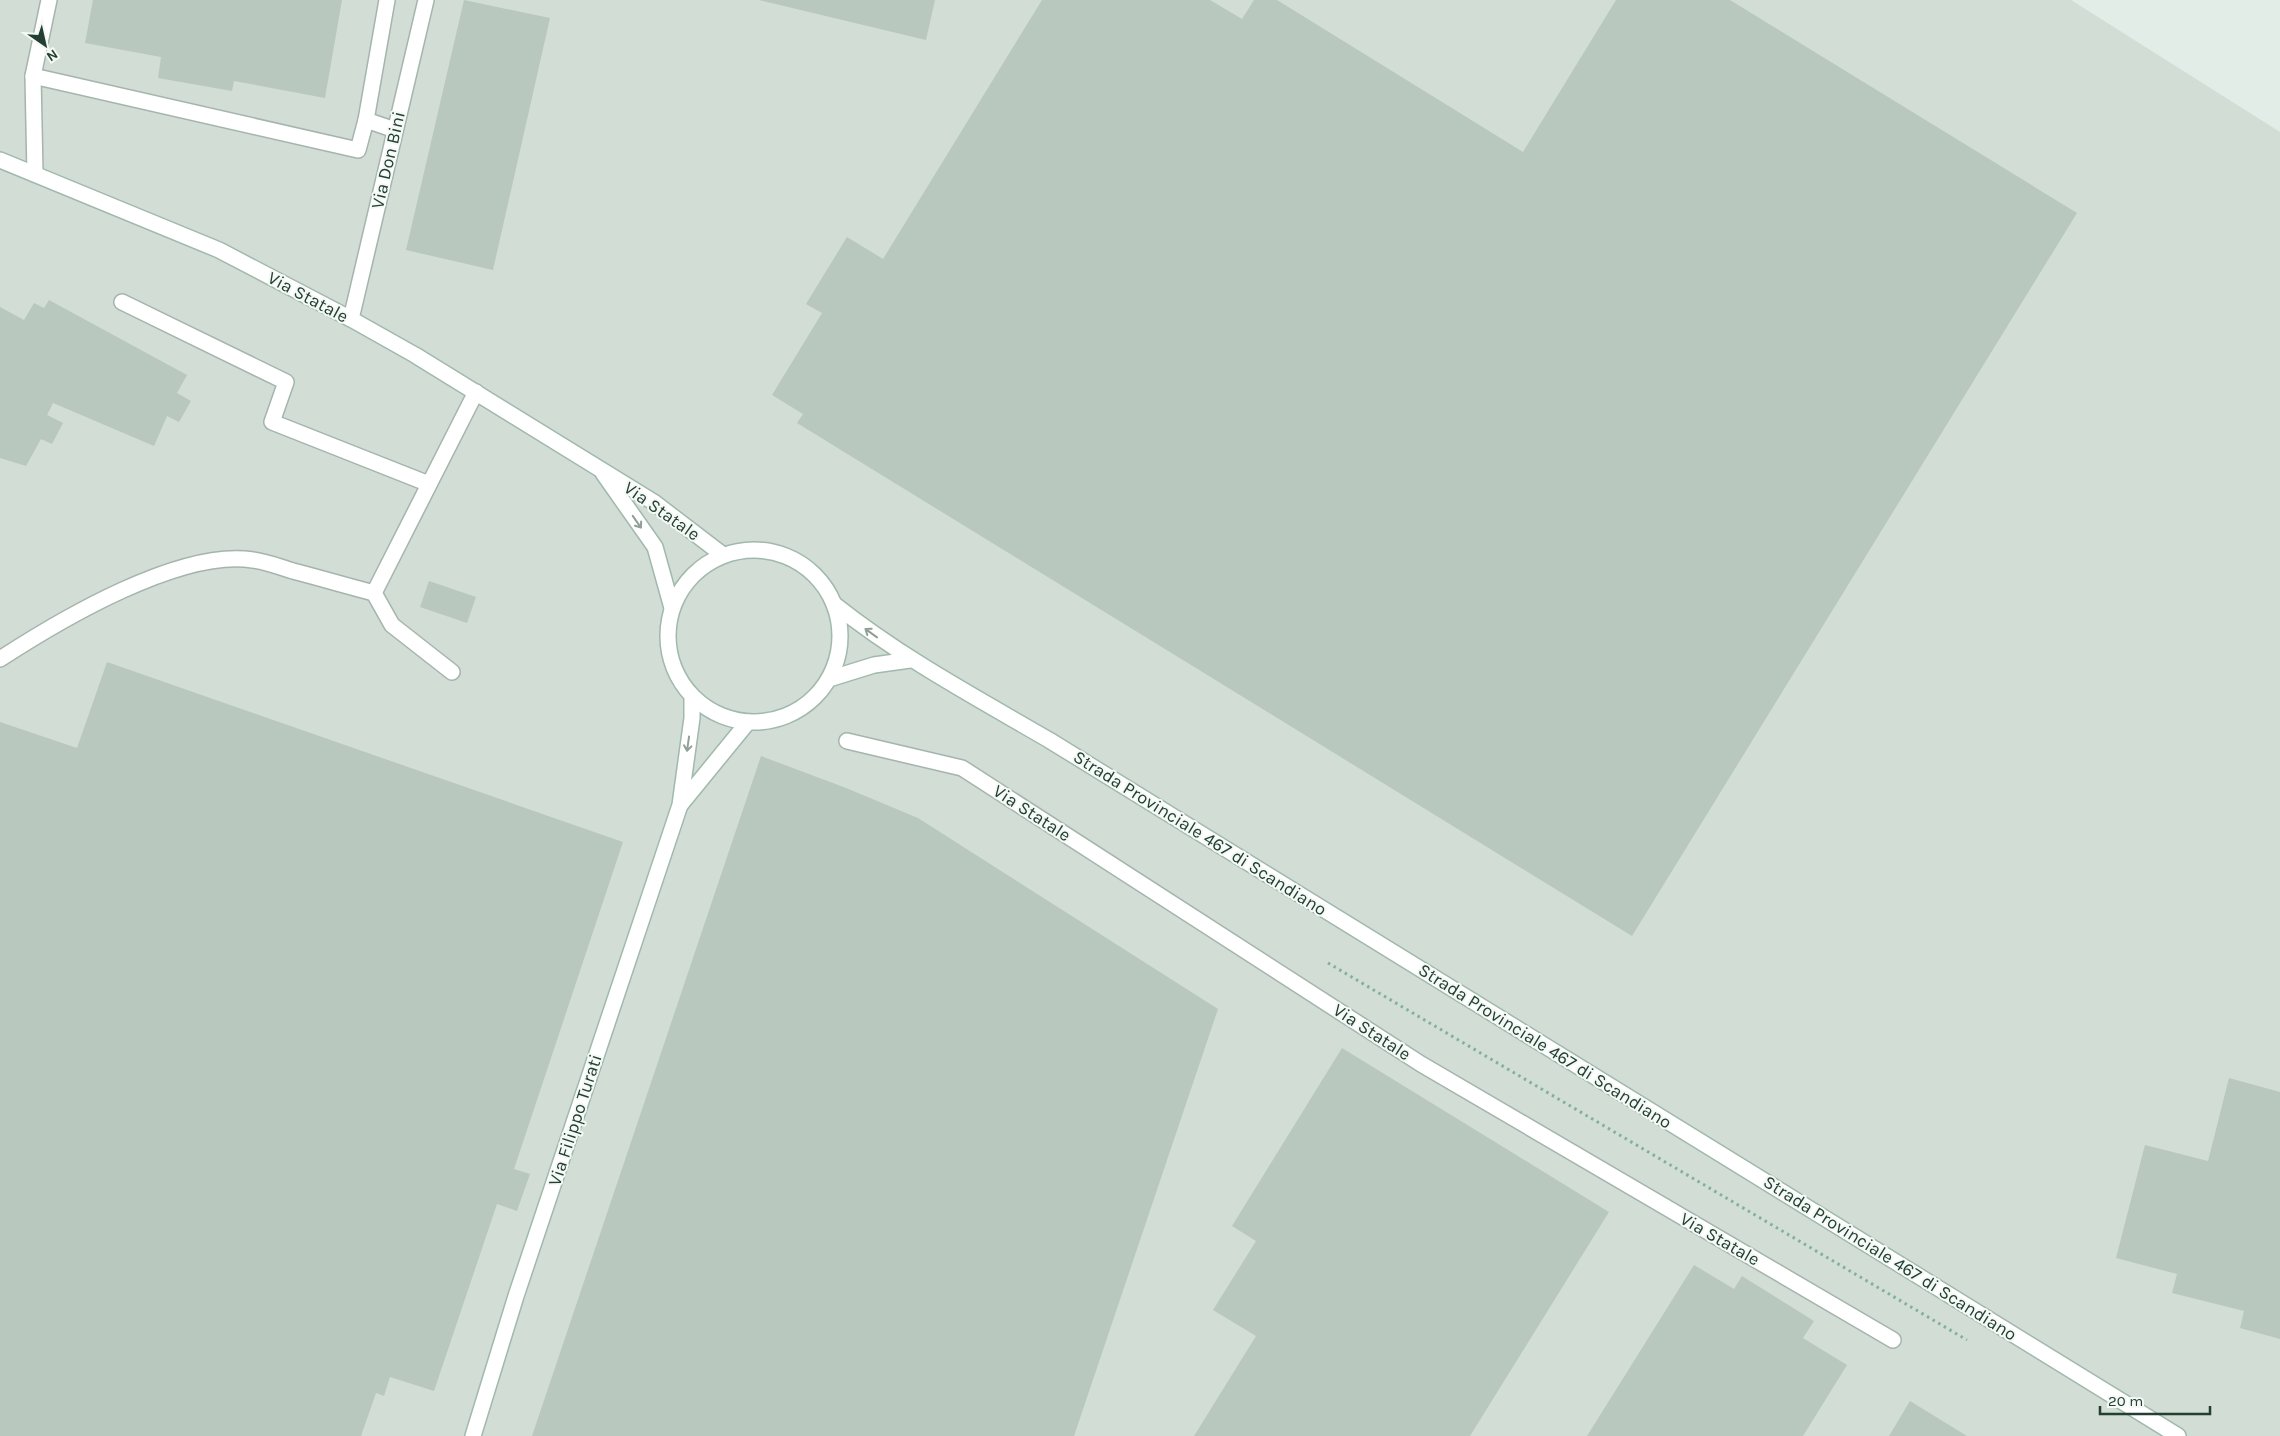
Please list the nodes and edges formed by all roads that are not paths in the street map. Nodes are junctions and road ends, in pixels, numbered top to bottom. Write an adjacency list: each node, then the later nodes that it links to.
1 (49, 0): 4 (main road)
2 (387, 0): 5 (main road)
3 (426, 0): 6 (main road, Via Don Bini)
4 (33, 76): 5 (main road); 8 (main road)
5 (366, 120): 6 (main road)
6 (395, 130): 10 (main road, Via Don Bini)
7 (0, 160): 8 (main road, Via Statale)
8 (35, 174): 10 (main road, Via Statale)
9 (122, 302): 13 (main road)
10 (351, 319): 11 (main road, Via Statale)
11 (476, 392): 12 (main road, Via Statale); 13 (main road)
12 (600, 468): 14 (main road, Via Statale); 17 (main road, Via Statale, one-way to 17)
13 (429, 484): 15 (main road)
14 (723, 555): 16 (main road, Via Statale); 17 (main road, Via Statale)
15 (374, 593): 18 (main road); 20 (main road)
16 (834, 604): 19 (main road, Via Statale, one-way to 16); 21 (main road, Via Statale)
17 (672, 608): 22 (main road, Via Statale)
18 (0, 659)
19 (910, 660): 21 (main road); 28 (main road, Strada Provinciale 467 di Scandiano)
20 (452, 672)
21 (828, 678): 23 (main road, Via Statale)
22 (692, 696): 23 (main road, Via Statale); 25 (main road, Via Filippo Turati, one-way to 25)
23 (748, 722): 25 (main road, Via Filippo Turati)
24 (848, 741): 26 (main road, Via Statale)
25 (680, 805): 27 (main road, Via Filippo Turati)
26 (1893, 1340)
27 (473, 1436)
28 (2178, 1436)

